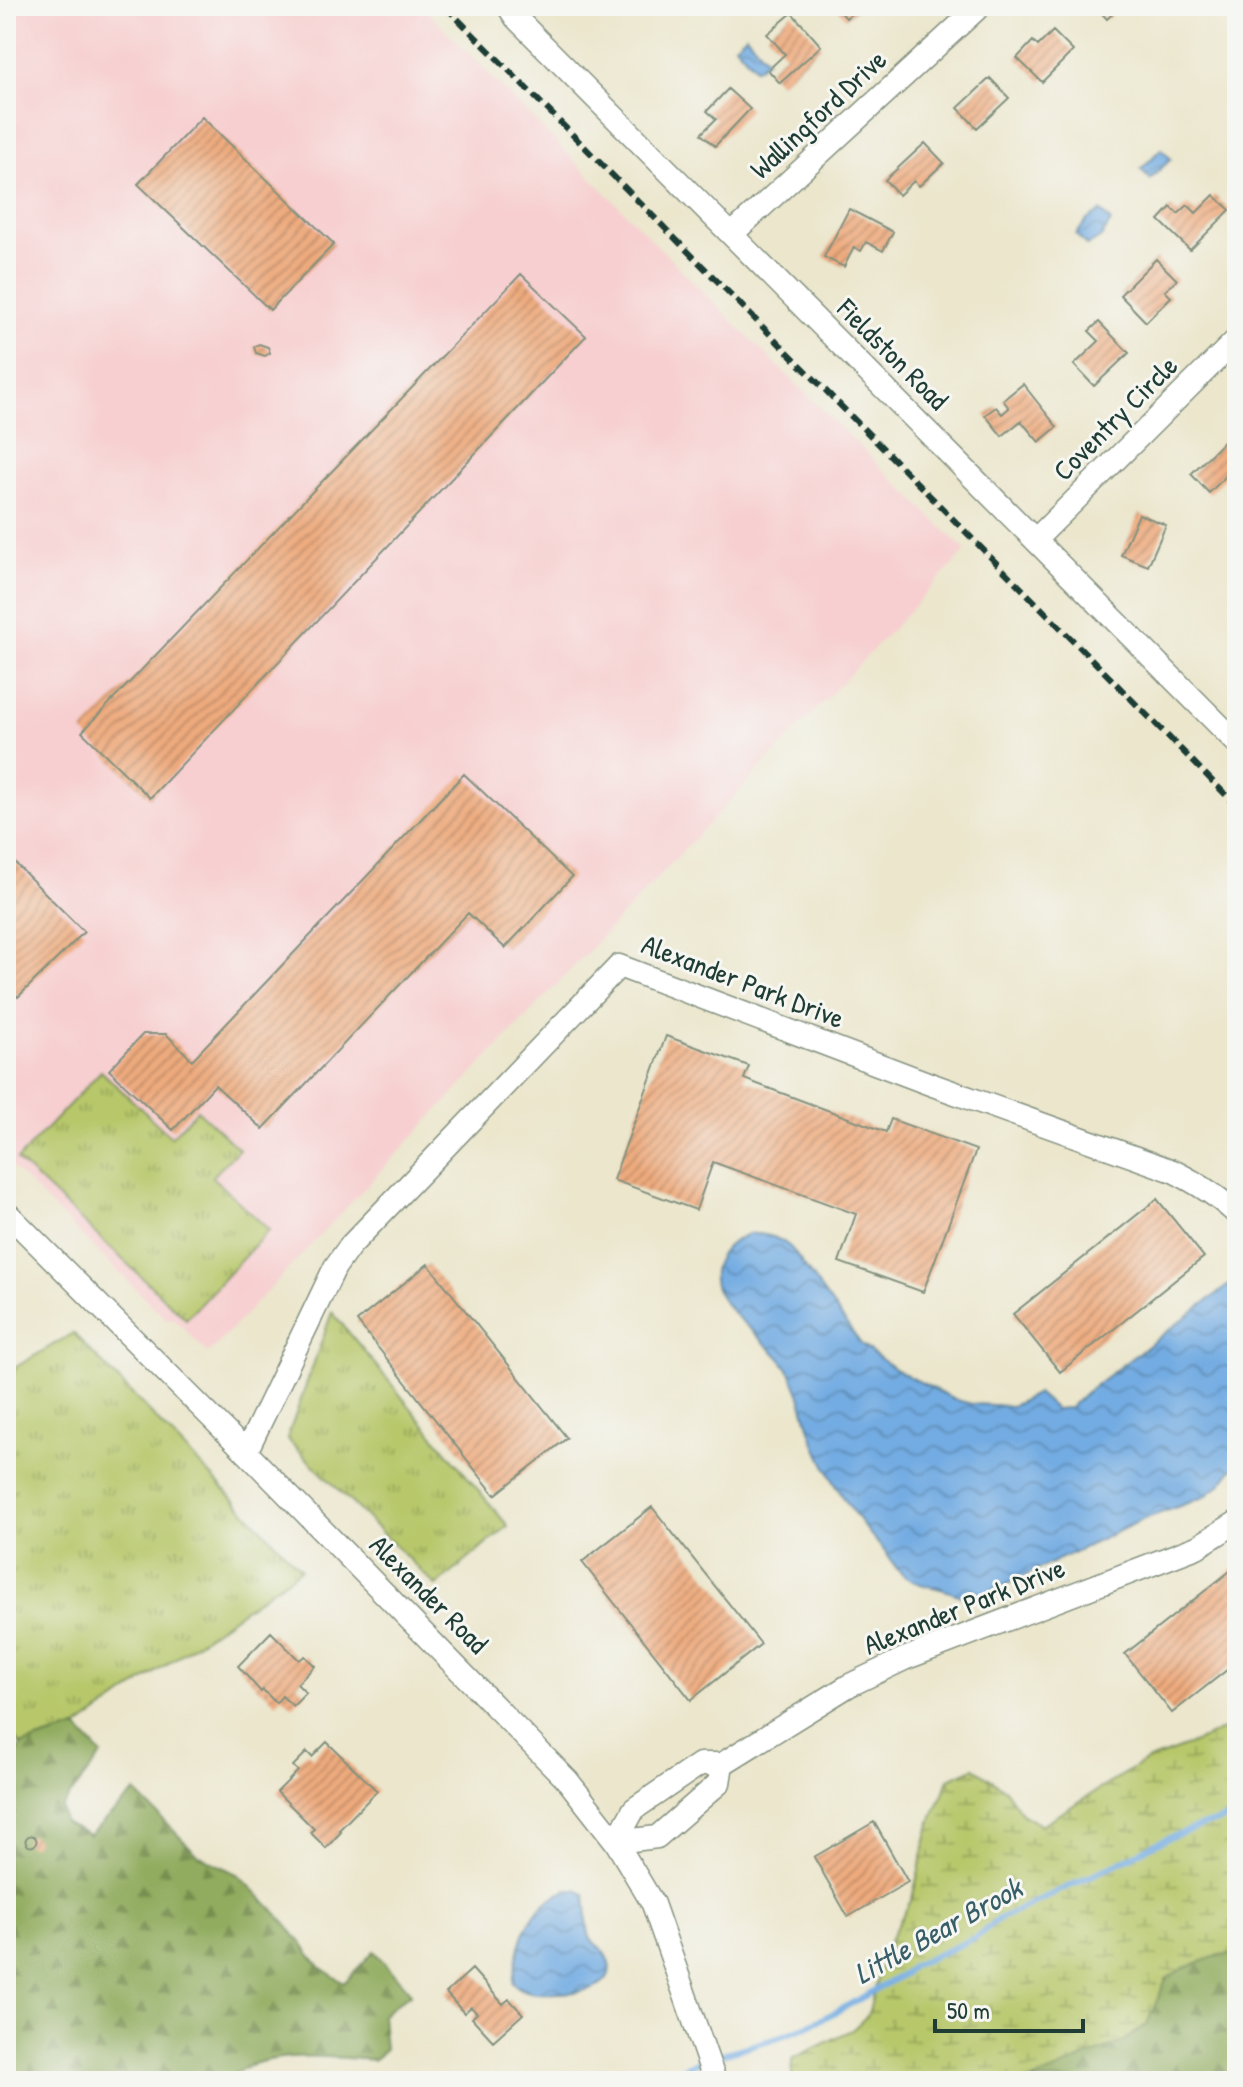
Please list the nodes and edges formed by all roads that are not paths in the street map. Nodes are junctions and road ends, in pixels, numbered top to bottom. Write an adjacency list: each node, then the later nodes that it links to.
1 (508, 6): 3 (street, Fieldston Road)
2 (980, 6): 3 (street, Wallingford Drive)
3 (732, 234): 5 (street, Fieldston Road)
4 (1237, 339): 5 (street, Coventry Circle)
5 (1035, 540): 6 (street, Fieldston Road)
6 (1237, 743)
7 (6, 1212): 9 (street, Alexander Road)
8 (1237, 1214): 9 (street, Alexander Park Drive)
9 (246, 1452): 12 (street, Alexander Road)
10 (1237, 1522): 11 (street, Alexander Park Drive)
11 (722, 1764): 12 (street, Alexander Park Drive); 12 (street, Alexander Park Drive)
12 (616, 1842): 13 (street, Alexander Road)
13 (715, 2081)

